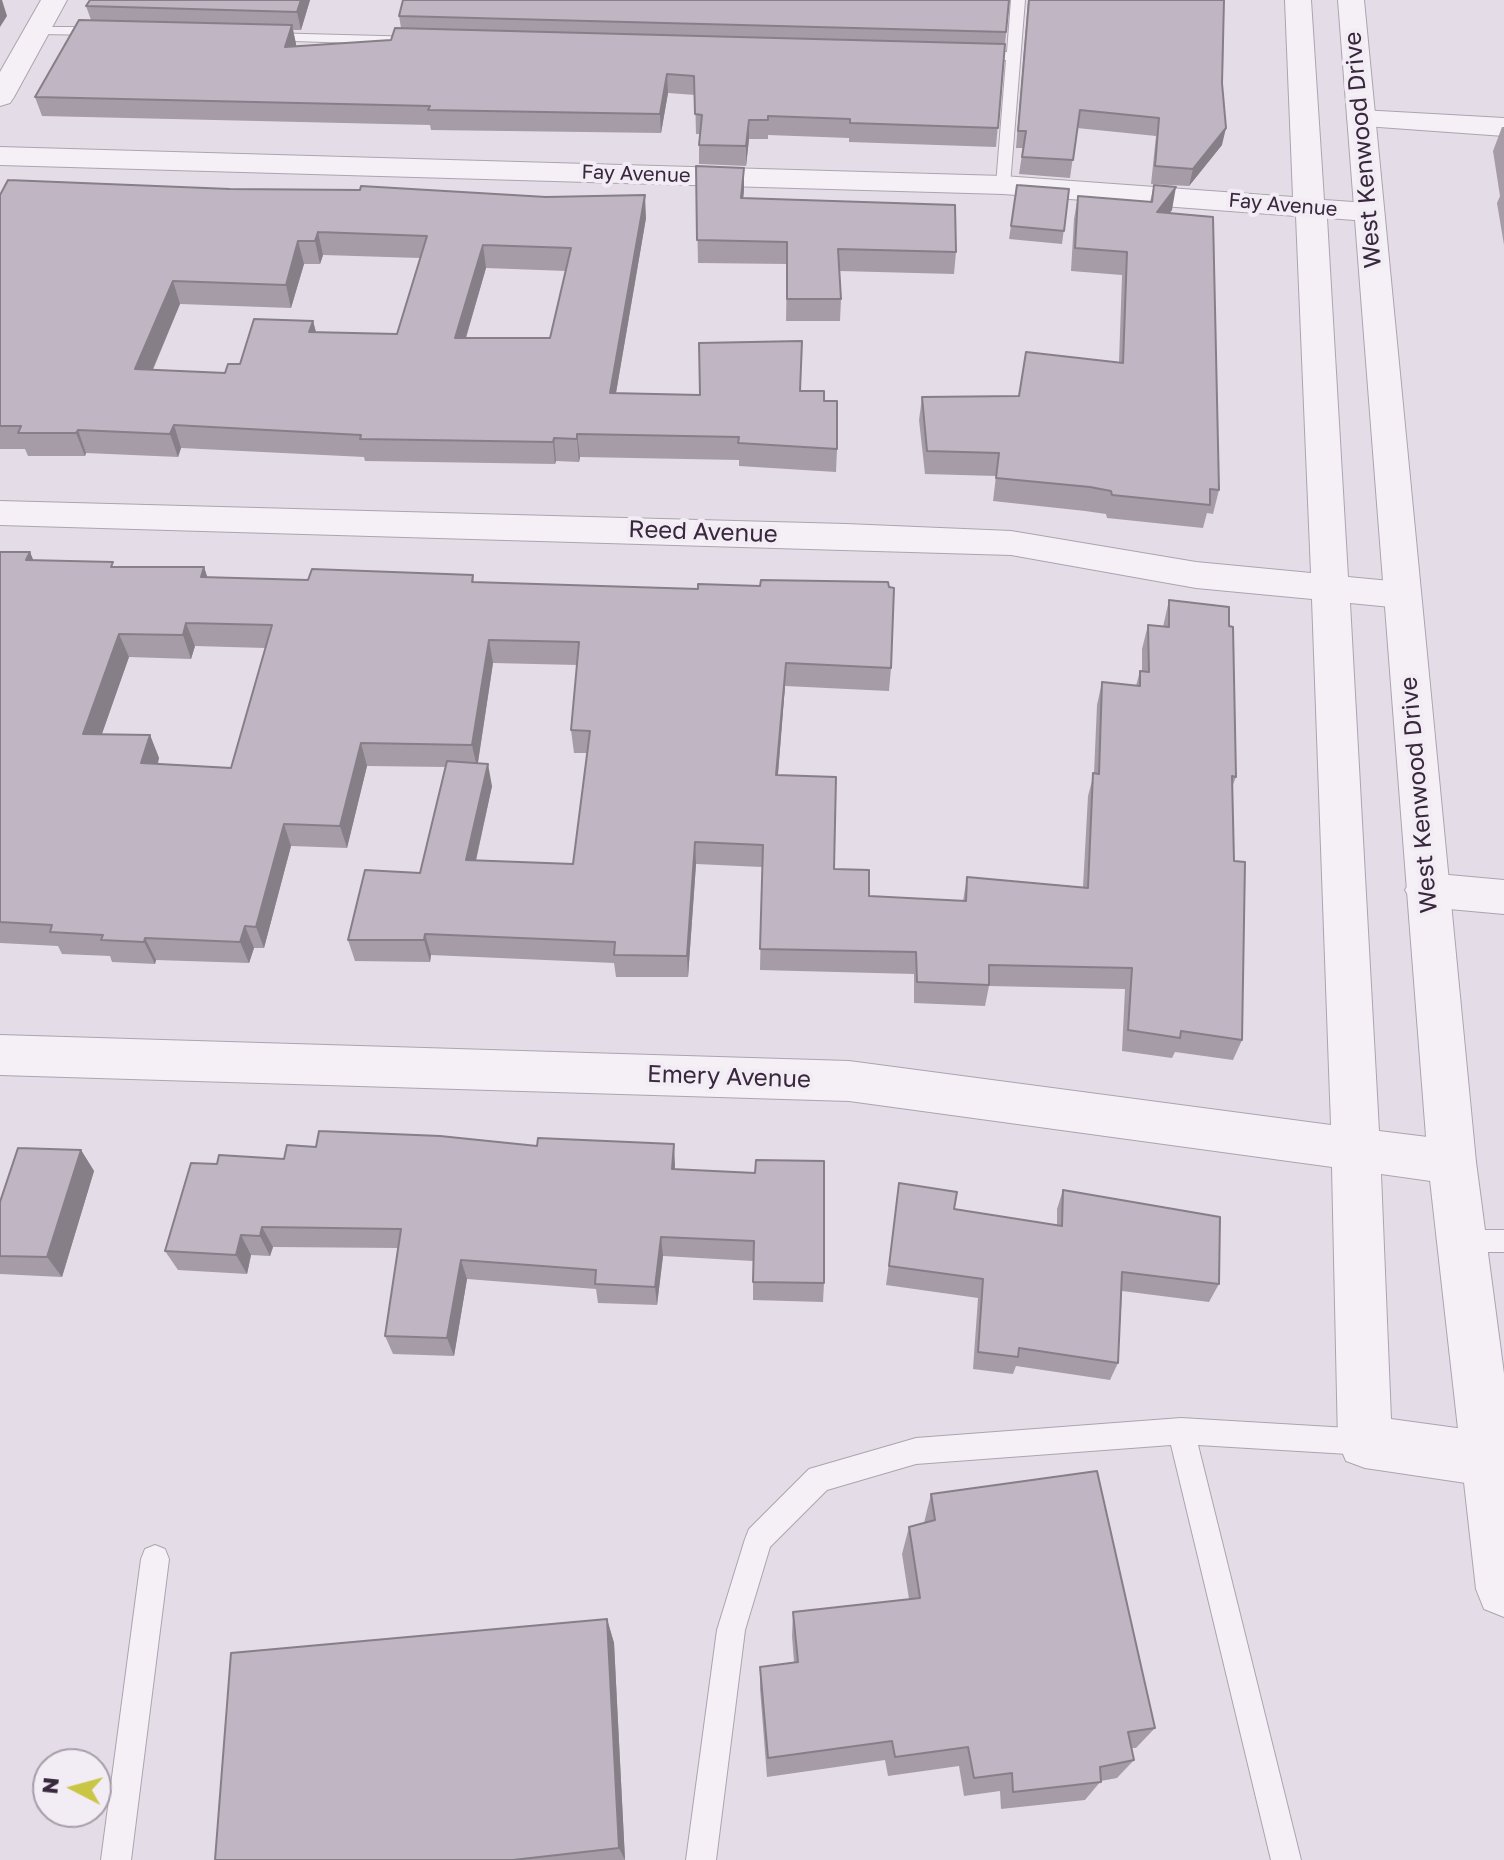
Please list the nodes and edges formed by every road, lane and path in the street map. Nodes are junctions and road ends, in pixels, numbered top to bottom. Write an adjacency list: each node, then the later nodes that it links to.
1 (54, 0): 5 (street)
2 (1018, 0): 10 (lane)
3 (1298, 0): 16 (street)
4 (1351, 0): 12 (street, West Kenwood Drive)
5 (39, 30): 6 (lane); 11 (street)
6 (117, 32)
7 (252, 36): 8 (lane)
8 (438, 41)
9 (966, 54): 10 (lane)
10 (1013, 56): 15 (lane)
11 (0, 97)
12 (1361, 119): 13 (street); 17 (street, West Kenwood Drive)
13 (1504, 127)
14 (0, 156): 15 (street, Fay Avenue)
15 (1003, 185): 16 (street, Fay Avenue)
16 (1310, 207): 17 (street, Fay Avenue); 19 (street)
17 (1368, 212): 20 (street, West Kenwood Drive)
18 (0, 513): 19 (street, Reed Avenue)
19 (1329, 587): 20 (street, Reed Avenue); 24 (street)
20 (1401, 595): 21 (street, West Kenwood Drive)
21 (1427, 890): 22 (street); 25 (street, West Kenwood Drive)
22 (1504, 897)
23 (0, 1055): 24 (street, Emery Avenue)
24 (1354, 1150): 25 (street, Emery Avenue); 28 (street)
25 (1452, 1162): 26 (street, West Kenwood Drive)
26 (1482, 1241): 29 (street, West Kenwood Drive)
27 (1181, 1431): 28 (lane); 33 (lane); 34 (lane)
28 (1365, 1442): 29 (street)
29 (1486, 1459): 31 (street, West Kenwood Drive)
30 (155, 1559): 32 (lane)
31 (1504, 1589)
32 (116, 1860)
33 (701, 1860)
34 (1286, 1860)

